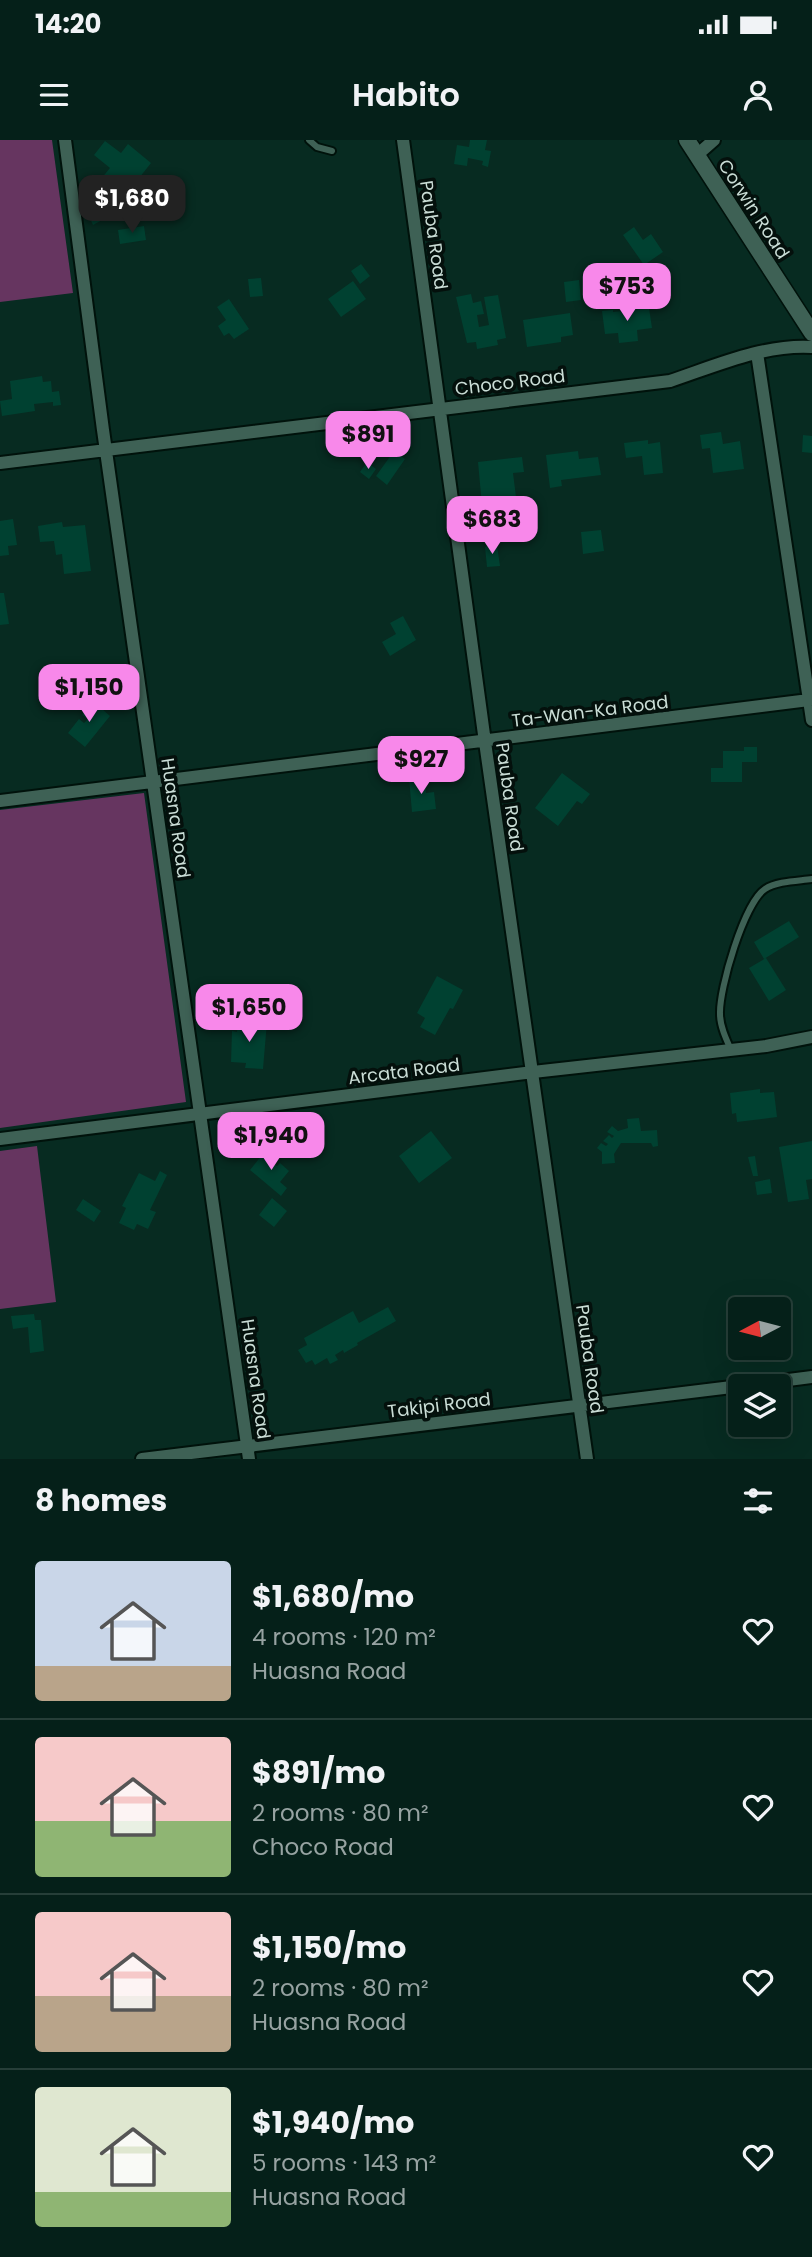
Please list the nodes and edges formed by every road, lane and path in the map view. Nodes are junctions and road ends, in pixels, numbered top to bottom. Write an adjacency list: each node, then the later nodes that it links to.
1 (65, 140): 12 (street, Huasna Road)
2 (309, 140): 6 (lane)
3 (403, 140): 11 (street, Pauba Road)
4 (687, 140): 7 (main road, Corwin Road)
5 (713, 140): 7 (street)
6 (332, 151)
7 (697, 155): 8 (main road, Corwin Road)
8 (812, 333)
9 (812, 347): 10 (street, Choco Road)
10 (757, 353): 11 (street, Choco Road); 14 (street)
11 (441, 407): 12 (street, Choco Road); 16 (street, Pauba Road)
12 (106, 451): 13 (street, Choco Road); 17 (street, Huasna Road)
13 (0, 463)
14 (809, 700): 15 (street); 16 (street, Ta-Wan-Ka Road)
15 (812, 720)
16 (485, 742): 17 (street, Ta-Wan-Ka Road); 22 (street, Pauba Road)
17 (153, 783): 18 (street, Ta-Wan-Ka Road); 23 (street, Huasna Road)
18 (0, 801)
19 (812, 879): 21 (lane)
20 (812, 1037): 21 (street, Arcata Road)
21 (731, 1050): 22 (street, Arcata Road)
22 (533, 1072): 23 (street, Arcata Road); 28 (street, Pauba Road)
23 (200, 1113): 24 (street, Arcata Road); 29 (street, Huasna Road)
24 (0, 1139)
25 (812, 1377): 26 (street, Takipi Road)
26 (791, 1380)
27 (728, 1388): 28 (street, Takipi Road)
28 (579, 1406): 29 (street, Takipi Road); 32 (street, Pauba Road)
29 (247, 1444): 30 (street, Takipi Road); 31 (street, Huasna Road)
30 (142, 1459)
31 (249, 1459)
32 (587, 1459)

